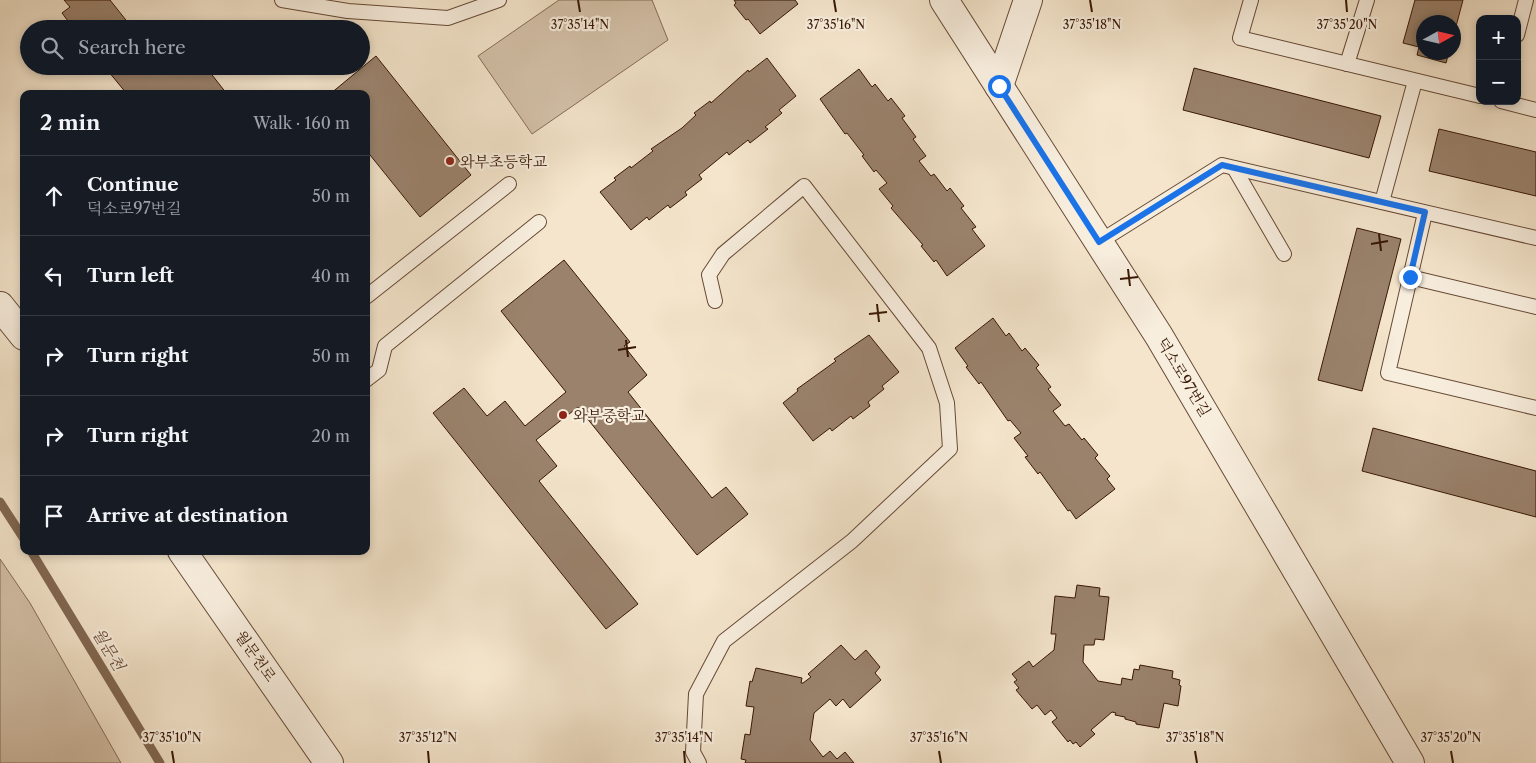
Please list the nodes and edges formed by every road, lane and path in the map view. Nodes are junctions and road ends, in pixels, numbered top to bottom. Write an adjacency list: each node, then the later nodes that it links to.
1 (282, 0): 2 (lane)
2 (499, 0)
3 (944, 0): 11 (street, 덕소로97번길)
4 (1028, 0): 11 (street)
5 (1251, 0): 9 (lane)
6 (1367, 0): 9 (lane)
7 (1526, 0): 8 (lane)
8 (1521, 20)
9 (1347, 64): 10 (lane)
10 (1415, 81): 12 (lane); 17 (lane)
11 (999, 86): 21 (street, 덕소로97번길)
12 (1476, 95)
13 (1517, 105): 14 (lane)
14 (1536, 110)
15 (1234, 168): 17 (lane); 21 (lane); 22 (lane)
16 (509, 184): 24 (lane)
17 (1382, 202): 18 (lane)
18 (1425, 212): 20 (lane); 23 (lane)
19 (539, 222): 29 (lane)
20 (1536, 238)
21 (1099, 242): 34 (street, 덕소로97번길)
22 (1284, 254)
23 (1410, 277): 27 (lane); 30 (lane)
24 (370, 294)
25 (715, 301): 33 (lane)
26 (0, 306): 28 (street)
27 (1536, 307)
28 (20, 331)
29 (370, 377)
30 (1536, 408)
31 (185, 555): 32 (street, 월문천로)
32 (329, 763)
33 (699, 763)
34 (1410, 763)

